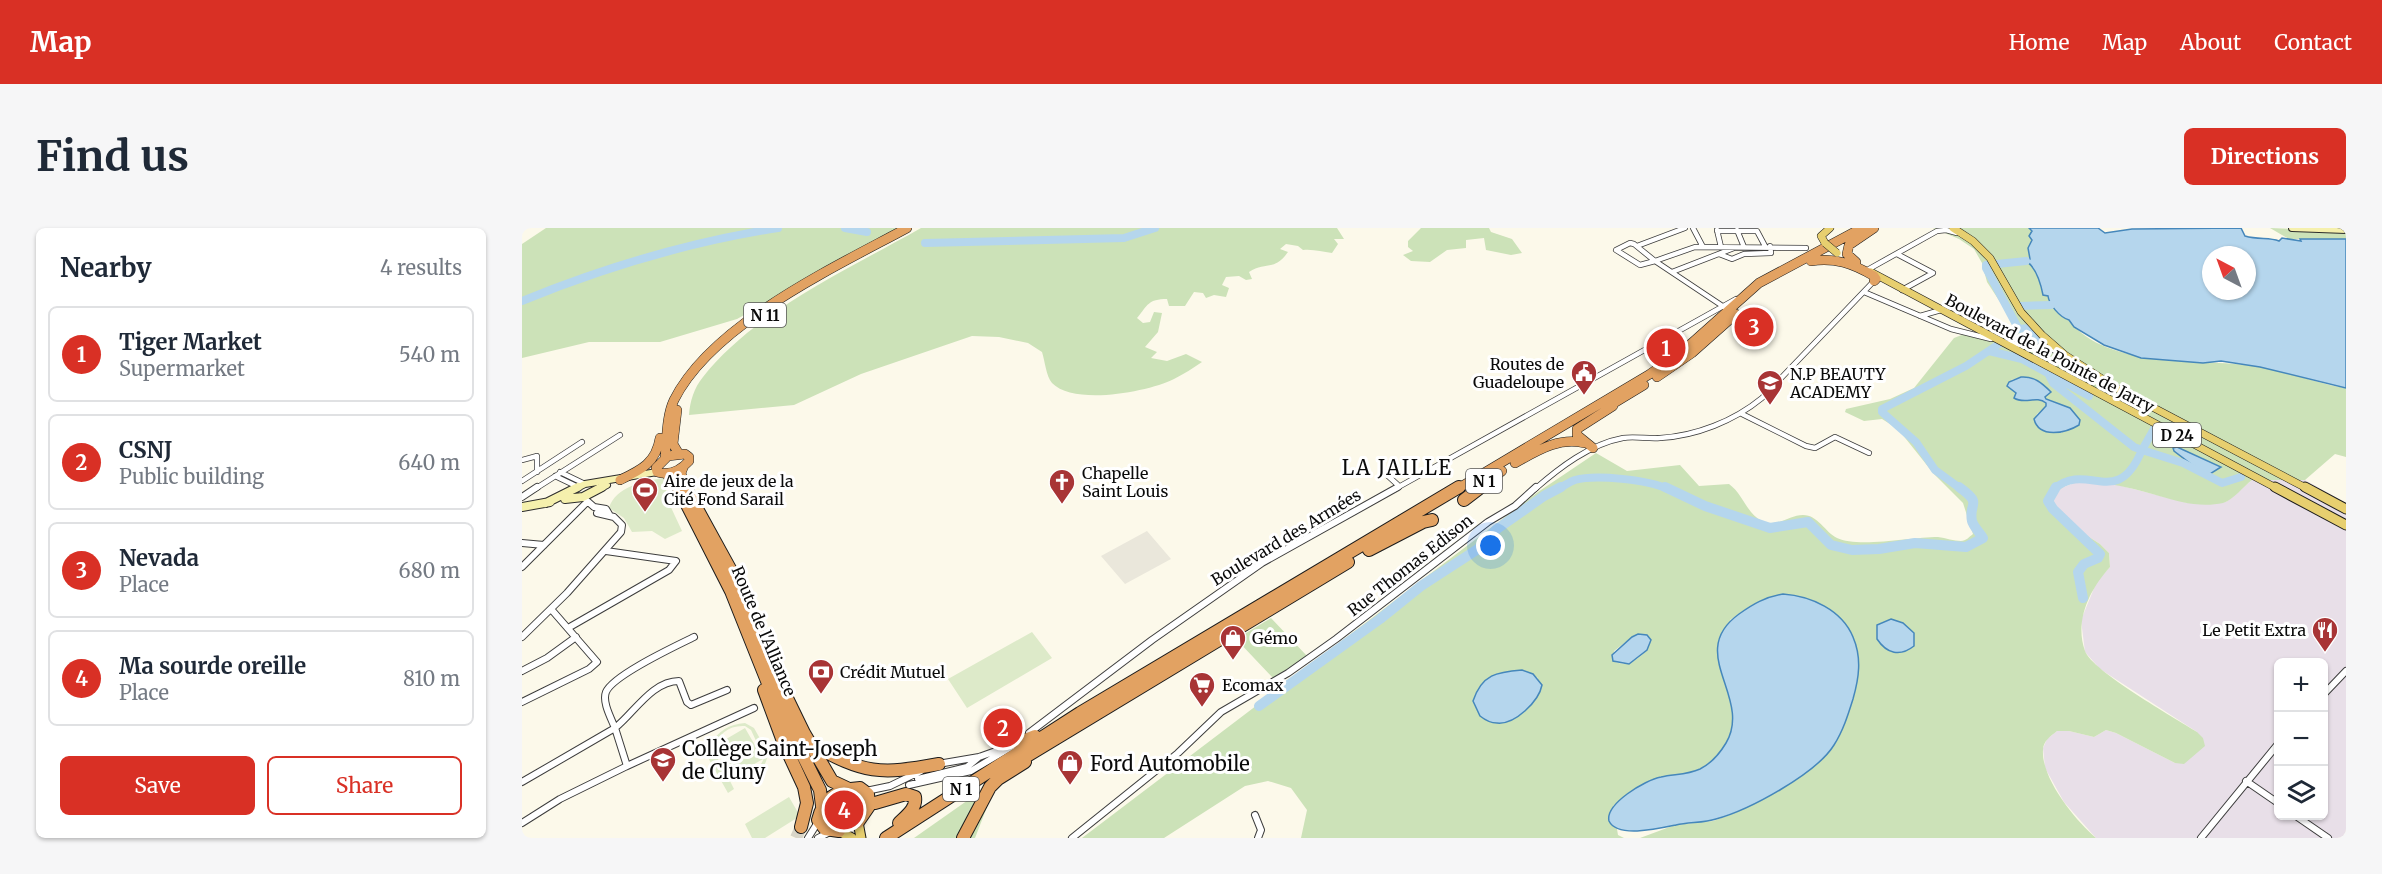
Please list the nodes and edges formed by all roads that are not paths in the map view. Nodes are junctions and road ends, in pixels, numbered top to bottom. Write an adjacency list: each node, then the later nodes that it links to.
1 (907, 228): 40 (highway, N 11)
2 (913, 228): 48 (highway, N 11)
3 (1686, 228): 14 (street)
4 (1693, 228): 16 (street)
5 (1830, 228): 29 (main road, Boulevard de la Pointe de Jarry / D 24, bridge)
6 (1862, 228): 25 (highway, N 1)
7 (1873, 228): 24 (highway, N 1); 26 (highway)
8 (1953, 228): 13 (main road, Boulevard de la Pointe de Jarry / D 24)
9 (2292, 228): 12 (main road)
10 (1717, 230): 11 (street); 17 (street)
11 (1737, 230): 15 (street); 19 (street)
12 (2346, 230)
13 (1977, 245): 22 (street); 36 (main road, Boulevard de la Pointe de Jarry / D 24)
14 (1637, 246): 23 (street); 23 (street)
15 (1767, 246): 19 (street); 20 (street); 21 (street)
16 (1703, 247): 17 (street); 23 (street)
17 (1720, 247): 18 (street)
18 (1738, 247): 19 (street); 21 (street)
19 (1744, 247)
20 (1806, 248)
21 (1719, 254): 27 (street)
22 (1897, 254): 26 (street); 29 (street)
23 (1655, 261): 27 (street)
24 (1810, 261): 28 (highway); 37 (highway, N 1)
25 (1788, 267): 31 (street); 53 (highway, N 1)
26 (1869, 269): 29 (street, Boulevard de la Pointe de Jarry / D 24)
27 (1671, 272): 31 (street)
28 (1874, 281): 30 (street, Rue Thomas Edison)
29 (1904, 290): 32 (main road, Boulevard de la Pointe de Jarry / D 24); 33 (street, Boulevard de la Pointe de Jarry / D 24)
30 (1864, 292): 34 (street); 41 (street, Rue Thomas Edison)
31 (1723, 306): 59 (street, Boulevard des Armées)
32 (1935, 311): 33 (street); 34 (street); 35 (main road, Boulevard de la Pointe de Jarry / D 24)
33 (1949, 312): 35 (street, Boulevard de la Pointe de Jarry / D 24)
34 (1918, 316): 35 (street)
35 (1993, 337): 36 (street, Boulevard de la Pointe de Jarry / D 24); 39 (main road, Boulevard de la Pointe de Jarry / D 24)
36 (2074, 362): 38 (main road, Boulevard de la Pointe de Jarry / D 24)
37 (1625, 397): 46 (highway); 50 (highway, N 1)
38 (2149, 405): 39 (main road); 42 (main road, Boulevard de la Pointe de Jarry / D 24)
39 (2134, 412): 43 (main road, Boulevard de la Pointe de Jarry / D 24)
40 (669, 414): 51 (highway, N 11); 57 (highway)
41 (1742, 414): 46 (street, Rue Thomas Edison); 47 (street)
42 (2184, 424): 43 (main road); 66 (main road, Boulevard de la Pointe de Jarry / D 24)
43 (2172, 432): 68 (main road, Boulevard de la Pointe de Jarry / D 24)
44 (620, 435): 55 (street)
45 (582, 442): 54 (street)
46 (1590, 446): 50 (highway); 117 (street, Rue Thomas Edison)
47 (1869, 453)
48 (679, 454): 51 (highway); 52 (highway, Route de l'Alliance)
49 (522, 460): 54 (street)
50 (1515, 463): 53 (highway, N 1)
51 (661, 467): 52 (highway); 57 (main road); 76 (highway, Route de l'Alliance)
52 (683, 468): 91 (highway, Route de l'Alliance)
53 (1498, 469): 61 (highway); 63 (highway); 69 (highway, N 1); 72 (highway, N 1)
54 (537, 472): 58 (street)
55 (558, 474): 60 (street); 62 (street)
56 (1387, 475): 59 (street)
57 (618, 480): 60 (main road)
58 (522, 481)
59 (1399, 486): 89 (street, Boulevard des Armées)
60 (581, 492): 65 (main road); 71 (street); 73 (street)
61 (1442, 492)
62 (522, 497)
63 (1464, 500)
64 (1418, 506): 69 (highway)
65 (522, 507)
66 (2346, 509)
67 (1432, 520): 72 (highway)
68 (2345, 525)
69 (1390, 529): 87 (highway, N 1)
70 (522, 543): 71 (street)
71 (544, 545): 74 (street)
72 (1369, 550): 87 (highway, N 1)
73 (606, 551): 75 (street); 77 (street)
74 (522, 567)
75 (551, 609): 77 (street); 78 (street)
76 (745, 627): 104 (highway, Route de l'Alliance); 110 (highway)
77 (568, 628): 80 (street)
78 (522, 637)
79 (694, 637): 88 (street)
80 (576, 638): 82 (street); 85 (street)
81 (2346, 670): 84 (street)
82 (522, 671)
83 (727, 690): 88 (street)
84 (2328, 690)
85 (522, 702)
86 (754, 708): 95 (street)
87 (1083, 717): 90 (highway); 114 (highway, N 1); 115 (highway, N 1); 116 (highway)
88 (615, 728): 95 (street); 98 (street)
89 (1032, 731): 90 (street, Boulevard des Armées); 93 (street, Boulevard des Armées)
90 (1018, 743): 93 (street); 99 (street)
91 (811, 744): 96 (highway); 100 (highway, Route de l'Alliance)
92 (2274, 749): 97 (street)
93 (982, 756): 94 (street); 96 (street)
94 (958, 762): 96 (street); 96 (street)
95 (627, 766): 109 (street)
96 (943, 767): 99 (street); 101 (street)
97 (2246, 781): 102 (street); 119 (street)
98 (522, 782)
99 (909, 785): 103 (street)
100 (847, 788): 101 (highway); 104 (highway)
101 (864, 791): 103 (highway)
102 (2274, 800)
103 (872, 805): 108 (highway); 114 (highway)
104 (822, 806): 106 (highway)
105 (1255, 815): 118 (street)
106 (818, 820): 110 (street); 111 (highway)
107 (2302, 820): 120 (street)
108 (858, 822): 113 (main road)
109 (522, 823)
110 (805, 833)
111 (841, 834): 112 (street)
112 (818, 838)
113 (861, 838)
114 (884, 838)
115 (899, 838)
116 (963, 838)
117 (1072, 838)
118 (1258, 838)
119 (2200, 838)
120 (2328, 838)

